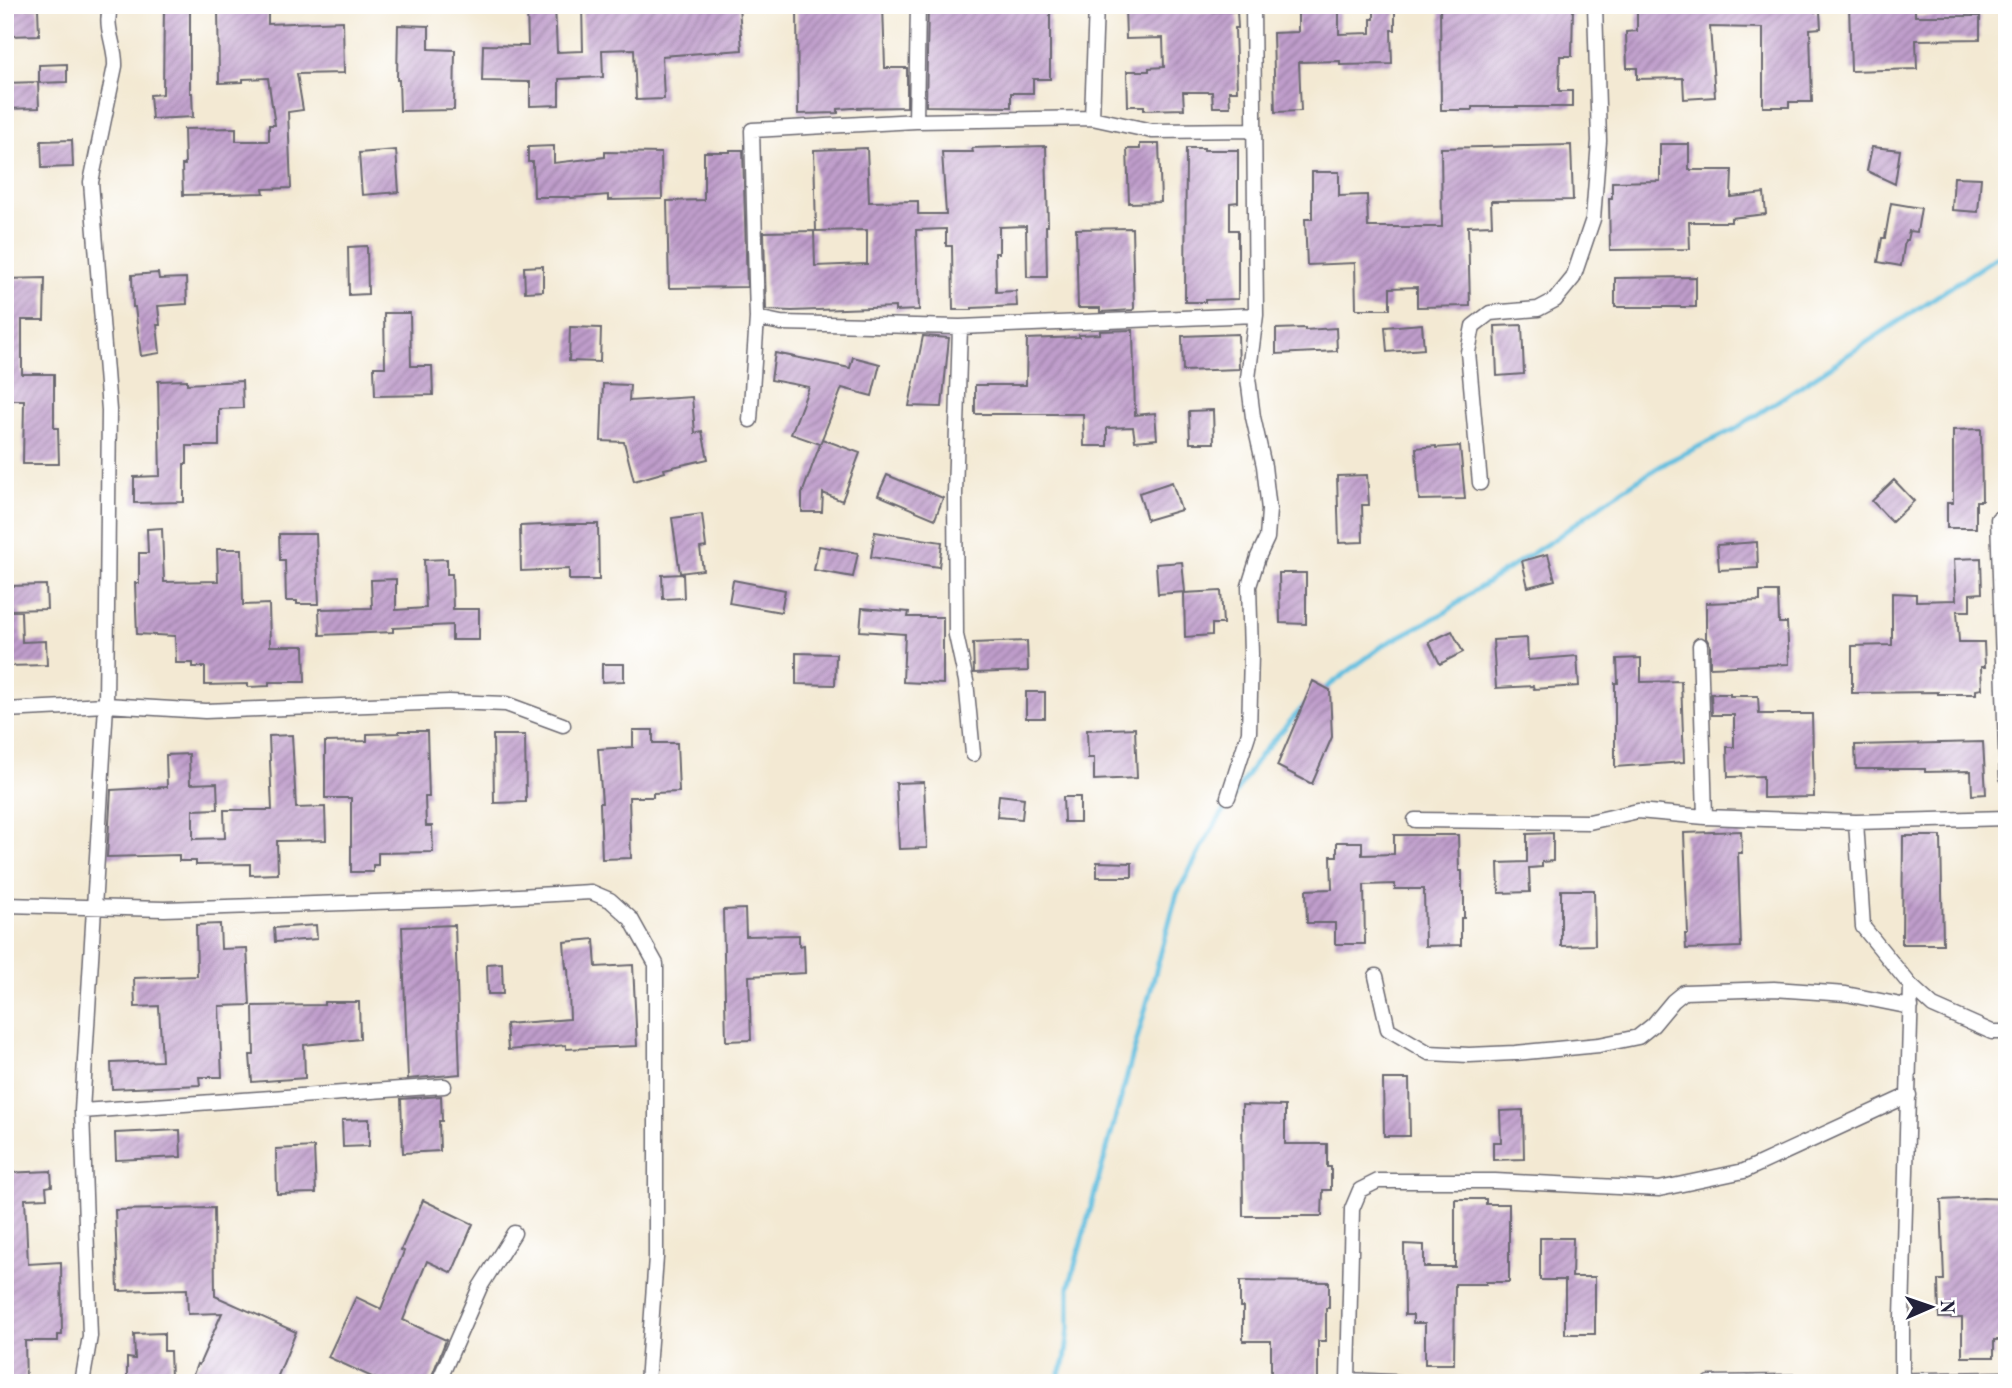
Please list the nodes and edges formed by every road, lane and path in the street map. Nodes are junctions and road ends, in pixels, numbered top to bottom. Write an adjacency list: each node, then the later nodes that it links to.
1 (111, 5): 16 (street)
2 (919, 5): 7 (street)
3 (1096, 5): 6 (street)
4 (1253, 5): 8 (street)
5 (1595, 5): 13 (street)
6 (1092, 118): 7 (street); 8 (street)
7 (916, 121): 10 (street)
8 (1254, 130): 9 (street)
9 (1256, 316): 11 (street); 21 (street)
10 (757, 318): 11 (street); 12 (street)
11 (960, 327): 19 (street)
12 (750, 420)
13 (1480, 483)
14 (2007, 519): 20 (street)
15 (1700, 645): 22 (street)
16 (106, 705): 17 (street); 18 (street); 27 (street)
17 (5, 710)
18 (563, 724)
19 (973, 754)
20 (2007, 777)
21 (1228, 797)
22 (1705, 817): 24 (street); 25 (street)
23 (2007, 818): 25 (street)
24 (1415, 820)
25 (1856, 822): 29 (street)
26 (5, 905): 27 (street)
27 (95, 906): 34 (street); 41 (street)
28 (1376, 976): 30 (street)
29 (1911, 986): 30 (street); 31 (street)
30 (1911, 1007): 33 (street)
31 (2007, 1032)
32 (444, 1086): 34 (street)
33 (1909, 1095): 37 (street); 38 (street)
34 (82, 1111): 39 (street)
35 (514, 1233): 40 (street)
36 (2007, 1379): 38 (street)
37 (1348, 1381): 42 (street)
38 (1902, 1381): 43 (street)
39 (82, 1383)
40 (438, 1383)
41 (647, 1383)
42 (1412, 1383)
43 (1710, 1383)

